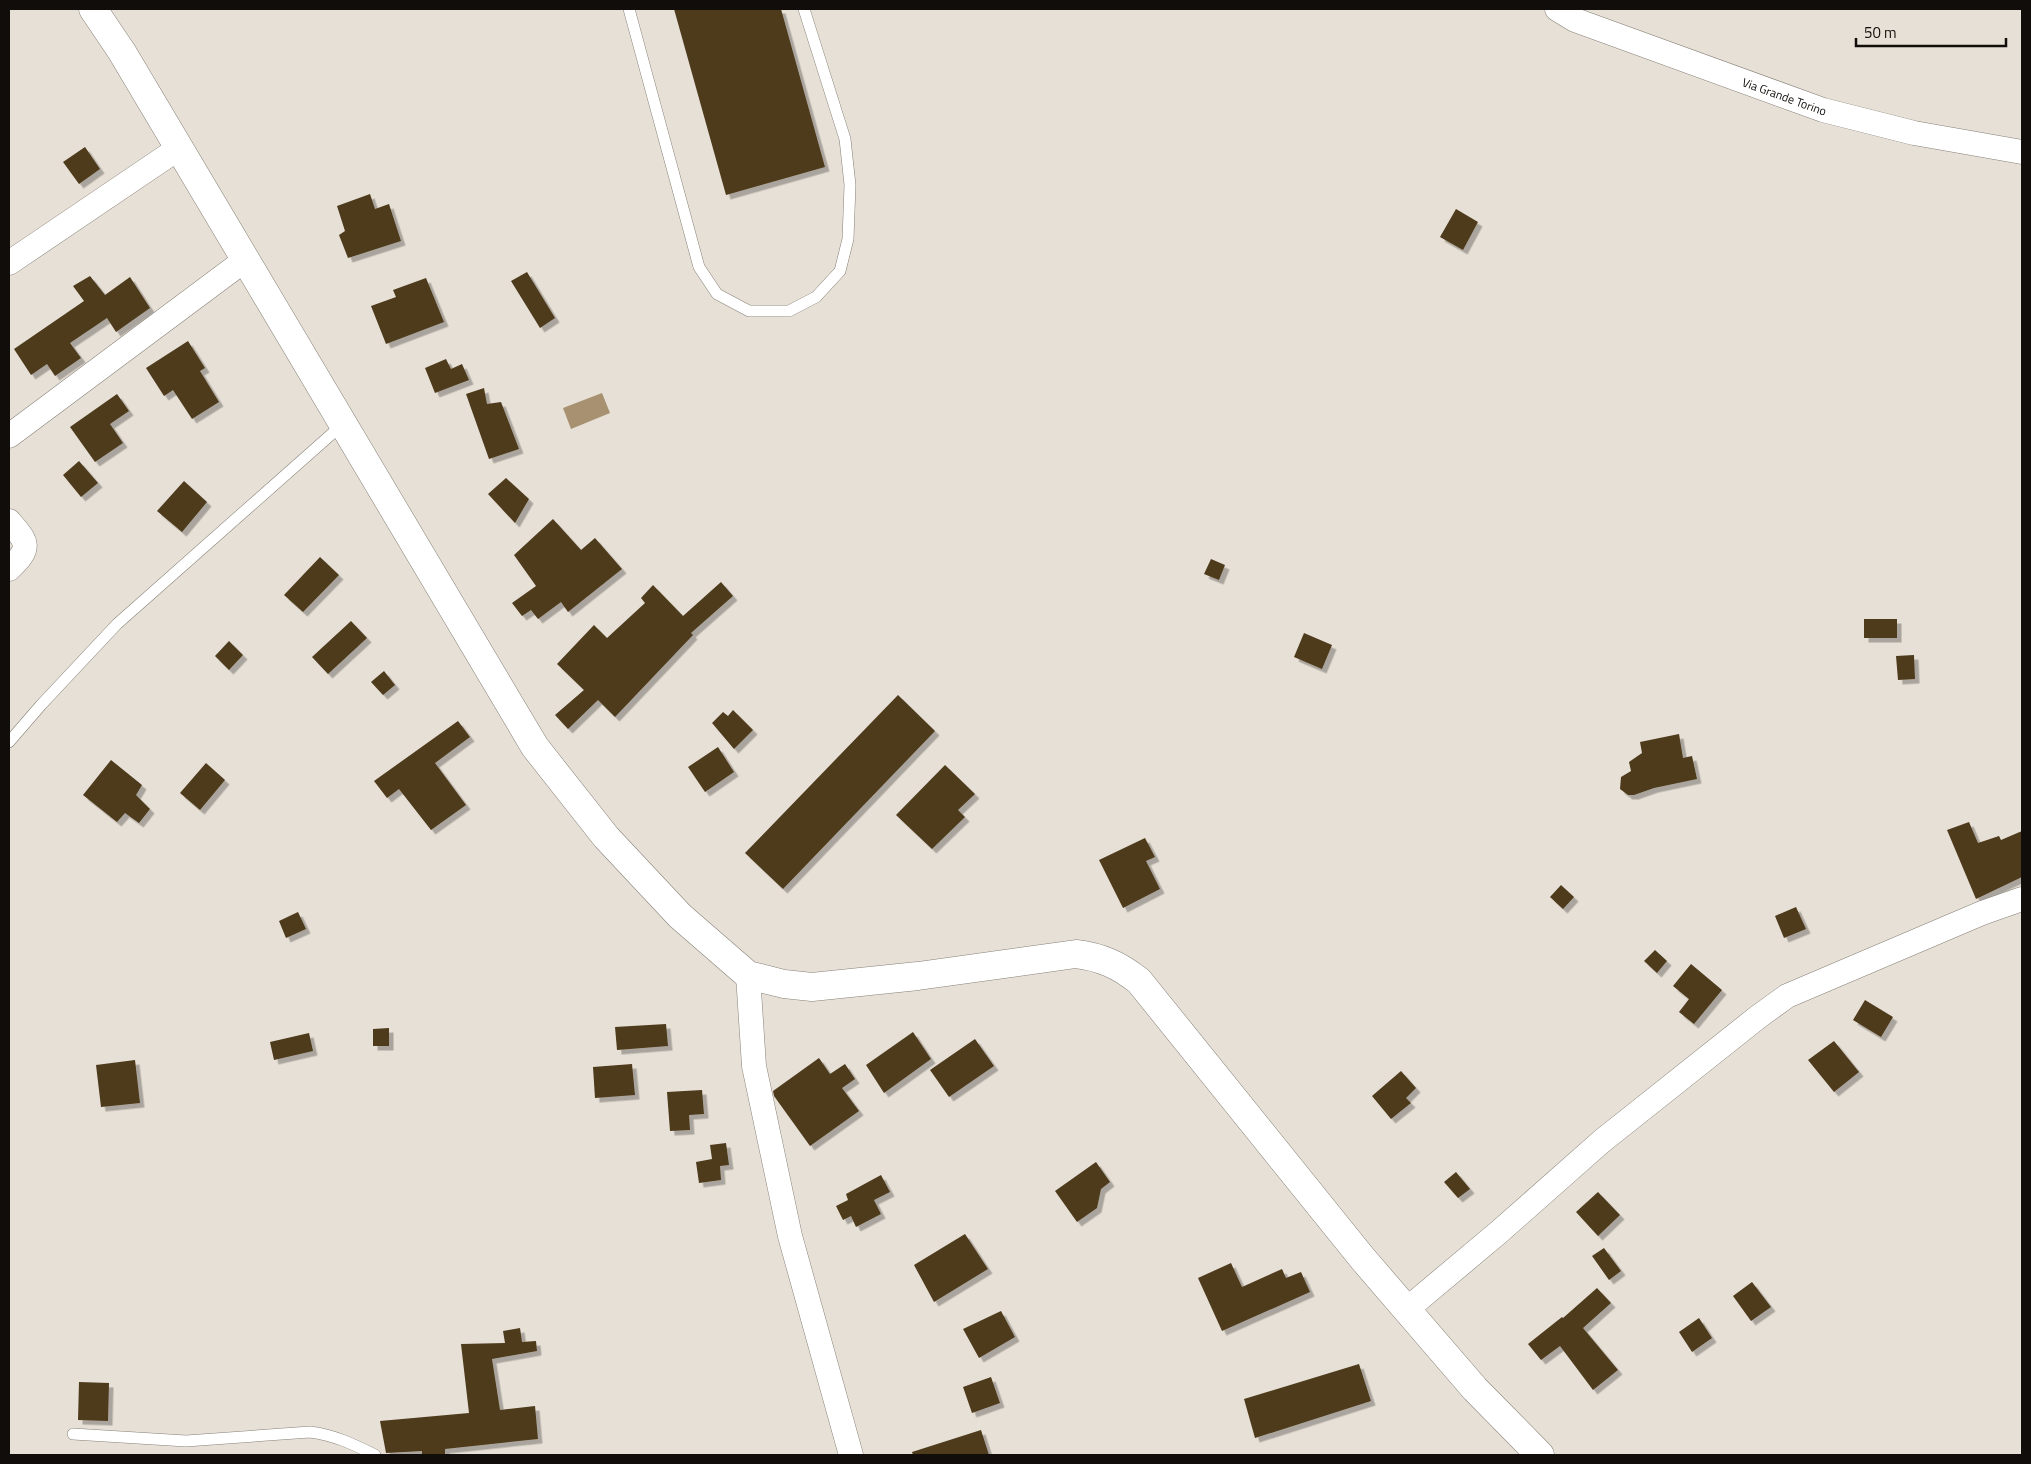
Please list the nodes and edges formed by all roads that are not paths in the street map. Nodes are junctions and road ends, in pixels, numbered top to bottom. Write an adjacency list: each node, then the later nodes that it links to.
1 (93, 9): 5 (street)
2 (629, 9): 3 (lane)
3 (804, 9)
4 (1557, 9): 6 (street, Via Grande Torino)
5 (179, 148): 7 (street); 8 (street)
6 (2022, 152)
7 (246, 260): 9 (street); 10 (street)
8 (9, 263)
9 (343, 424): 13 (lane); 15 (street)
10 (9, 436)
11 (9, 521): 12 (street)
12 (9, 569)
13 (9, 742)
14 (2022, 899): 16 (street)
15 (748, 976): 16 (street); 19 (street)
16 (1406, 1310): 20 (street)
17 (73, 1434): 18 (lane)
18 (374, 1455)
19 (850, 1455)
20 (1540, 1455)

